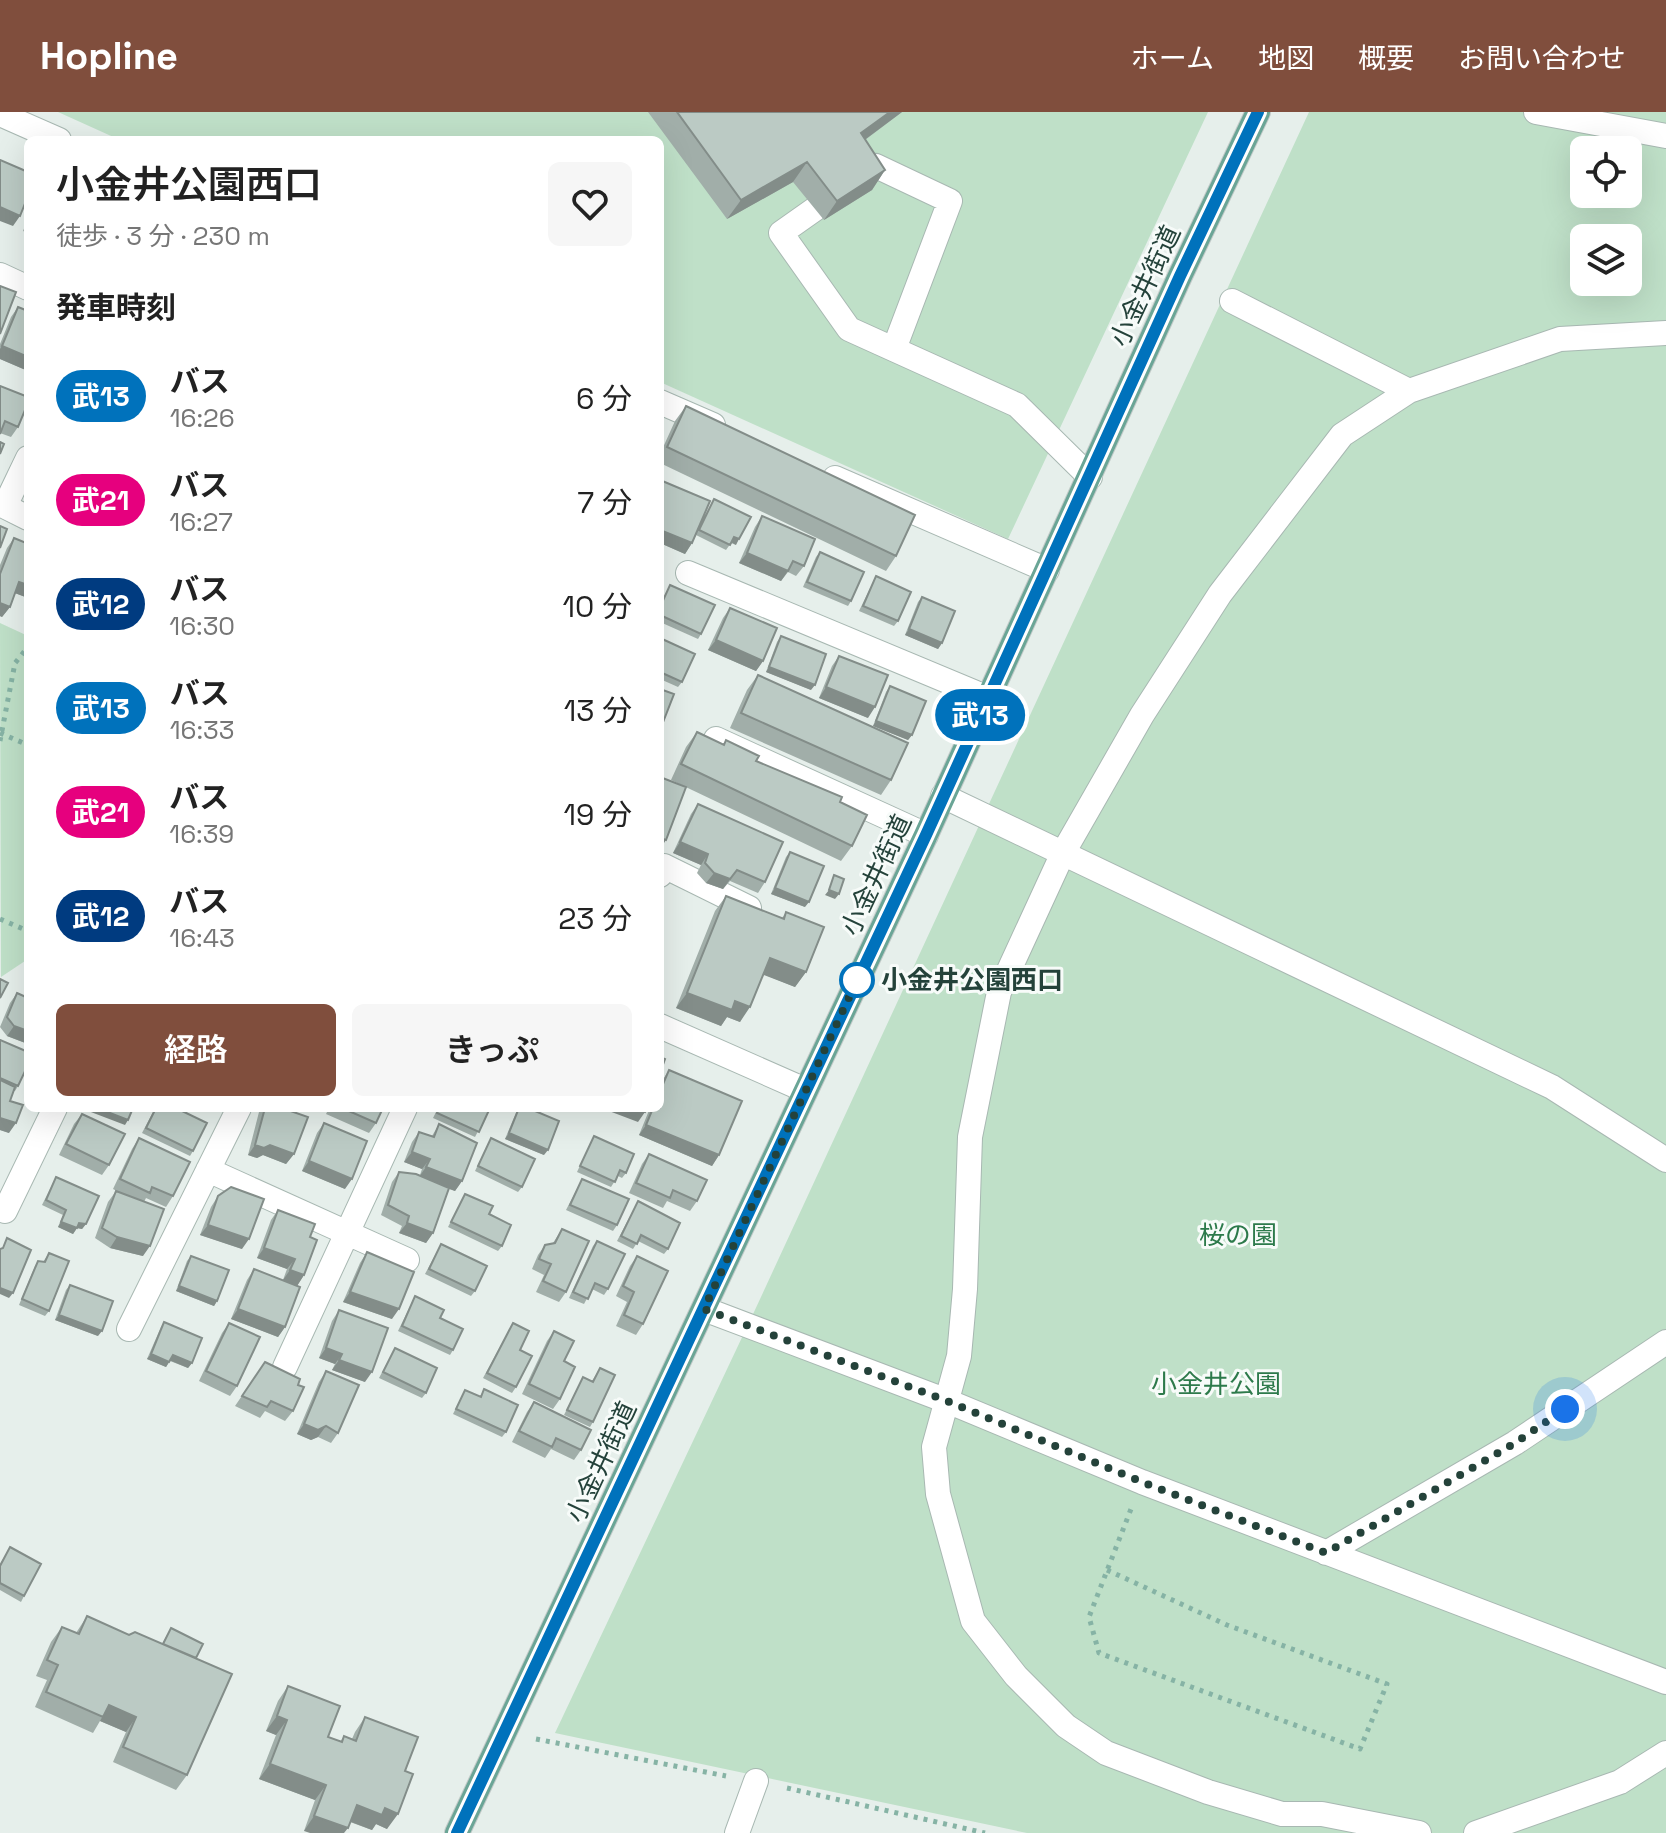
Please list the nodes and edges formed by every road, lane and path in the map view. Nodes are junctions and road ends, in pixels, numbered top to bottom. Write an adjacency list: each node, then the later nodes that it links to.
1 (1258, 112): 18 (main road, 小金井街道)
2 (1536, 112): 5 (street)
3 (0, 114): 4 (street)
4 (50, 136)
5 (1666, 136)
6 (862, 176): 12 (street)
7 (815, 209): 12 (street)
8 (0, 275): 9 (street)
9 (24, 286)
10 (1232, 301): 13 (street)
11 (1666, 333): 13 (street)
12 (894, 349): 18 (street)
13 (1409, 391): 31 (street)
14 (664, 404): 15 (street)
15 (733, 434)
16 (24, 465): 19 (street)
17 (820, 472): 21 (street)
18 (1090, 477): 21 (main road, 小金井街道)
19 (2, 505): 20 (street)
20 (24, 516)
21 (1047, 570): 24 (main road, 小金井街道)
22 (688, 573): 24 (street)
23 (24, 652): 25 (path)
24 (988, 698): 29 (main road, 小金井街道)
25 (2, 734): 27 (path); 28 (path)
26 (716, 739): 30 (street)
27 (0, 741)
28 (24, 743)
29 (943, 796): 30 (main road, 小金井街道); 31 (street)
30 (926, 835): 37 (main road, 小金井街道)
31 (1063, 853): 41 (street); 50 (street)
32 (664, 866): 33 (street)
33 (749, 908)
34 (0, 919): 35 (path)
35 (24, 929)
36 (664, 1028): 37 (street)
37 (805, 1090): 46 (main road, 小金井街道)
38 (53, 1112): 43 (street)
39 (237, 1112): 42 (street)
40 (403, 1112): 44 (street)
41 (1666, 1160)
42 (208, 1170): 44 (street); 47 (street)
43 (5, 1211)
44 (346, 1234): 45 (street); 49 (street)
45 (407, 1260)
46 (704, 1309): 50 (street); 57 (main road, 小金井街道)
47 (129, 1329)
48 (1666, 1342): 52 (street)
49 (285, 1367)
50 (947, 1401): 51 (street); 59 (street)
51 (1142, 1482): 52 (street); 53 (path)
52 (1326, 1553): 54 (street)
53 (1107, 1570): 53 (path)
54 (1666, 1682)
55 (1666, 1753): 60 (street)
56 (756, 1781): 58 (street)
57 (457, 1833)
58 (737, 1833)
59 (1419, 1833)
60 (1476, 1833)

